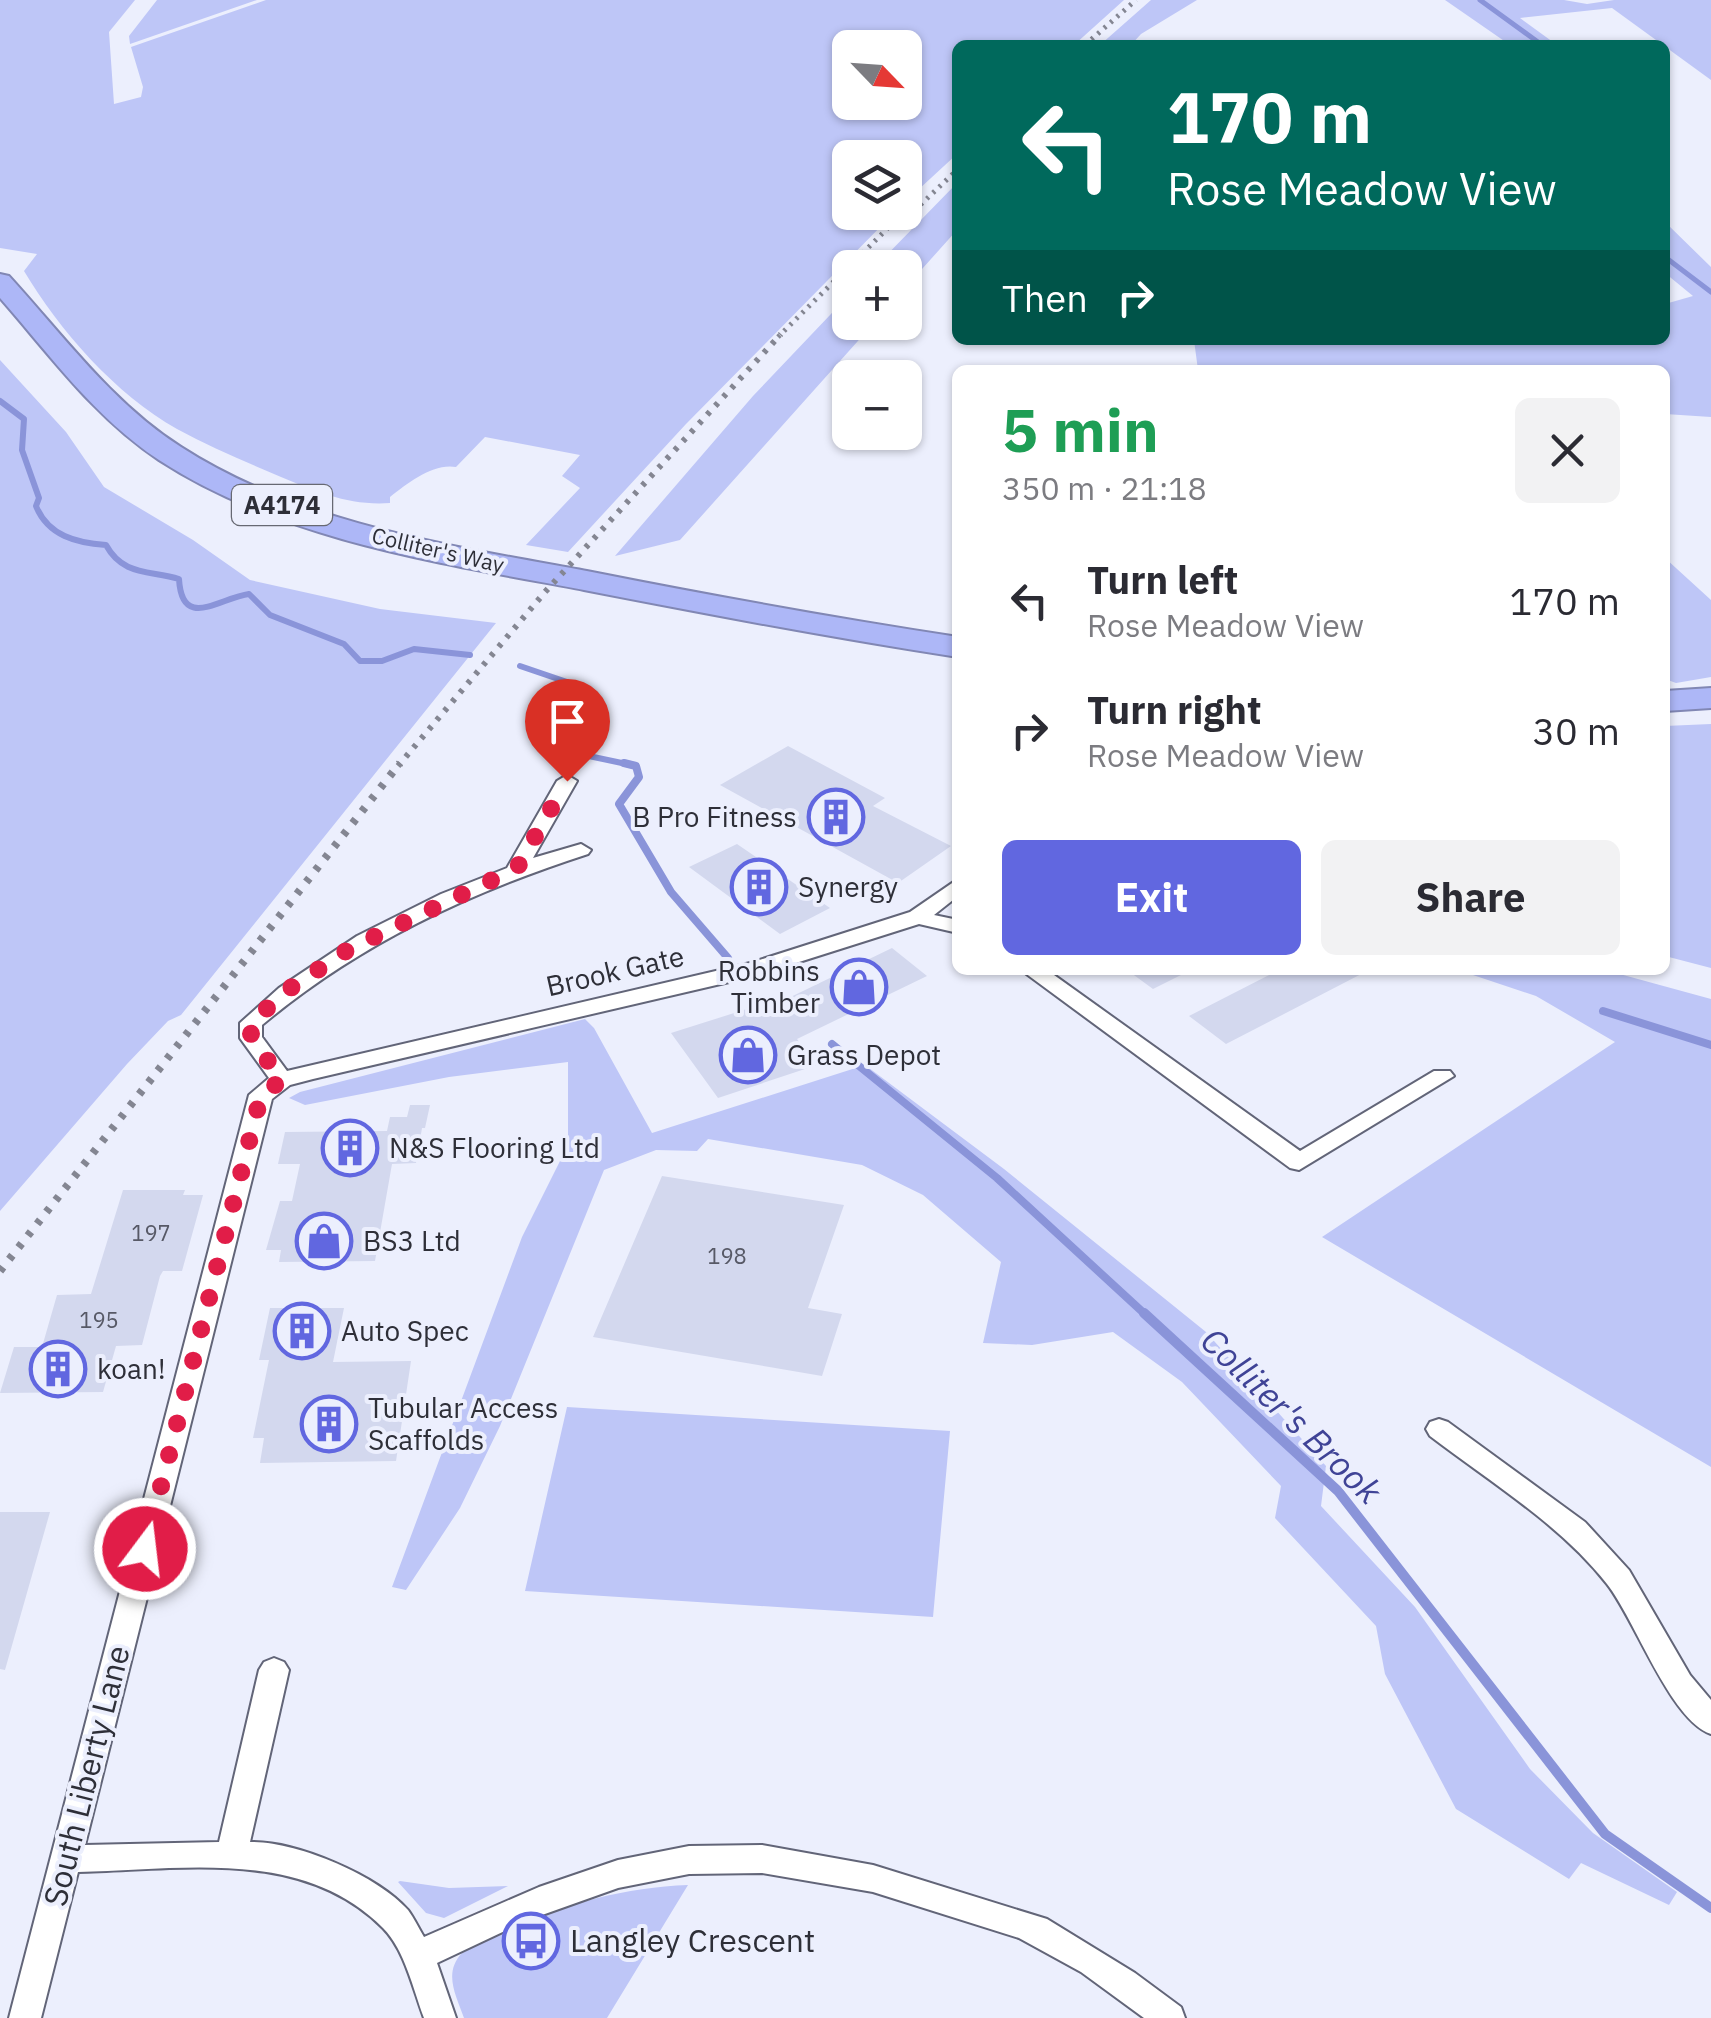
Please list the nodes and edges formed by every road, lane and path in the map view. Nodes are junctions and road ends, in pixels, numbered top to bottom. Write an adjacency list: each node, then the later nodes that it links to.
1 (0, 282): 2 (highway, Colliter's Way / A4174)
2 (952, 645)
3 (1711, 698): 4 (highway)
4 (1670, 702)
5 (567, 781): 7 (street)
6 (581, 850): 7 (street)
7 (517, 868): 13 (street)
8 (952, 890): 9 (street)
9 (918, 917): 10 (street); 13 (street, Brook Gate)
10 (952, 926)
11 (1039, 975): 12 (street)
12 (1442, 1076)
13 (282, 1080): 18 (street, South Liberty Lane)
14 (1439, 1429): 16 (street)
15 (274, 1670): 17 (street)
16 (1711, 1722)
17 (232, 1856): 18 (street); 19 (street)
18 (66, 1859): 20 (street, South Liberty Lane)
19 (418, 1956): 21 (street); 22 (street)
20 (25, 2018)
21 (440, 2018)
22 (1169, 2018)

